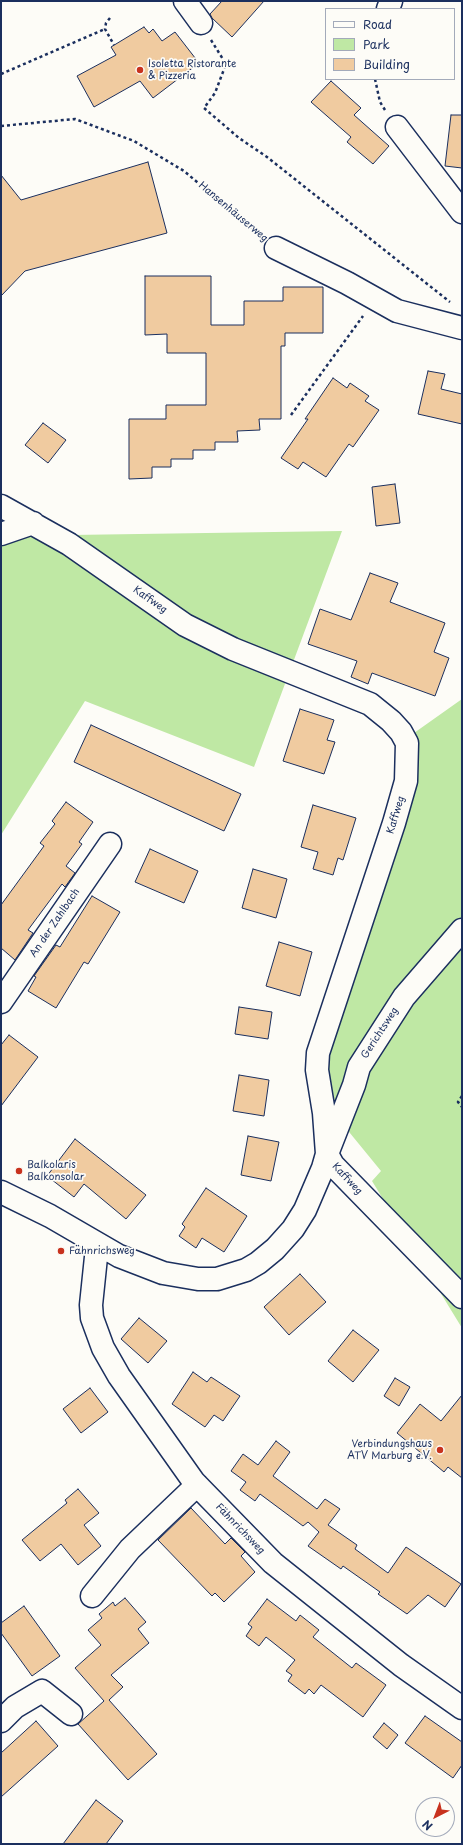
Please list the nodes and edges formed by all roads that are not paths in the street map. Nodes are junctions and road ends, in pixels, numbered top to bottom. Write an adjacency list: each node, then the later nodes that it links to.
1 (185, 1): 2 (street)
2 (201, 23)
3 (397, 127): 4 (street)
4 (462, 212)
5 (276, 248): 6 (street, Hansenhäuserweg)
6 (462, 328)
7 (1, 506): 8 (street, Kaffweg)
8 (33, 523): 9 (street); 13 (street, Kaffweg)
9 (1, 534)
10 (110, 844): 12 (street, An der Zahlbach)
11 (462, 930): 13 (street, Gerichtsweg)
12 (1, 1002)
13 (327, 1154): 15 (street); 16 (street, Kaffweg)
14 (1, 1192): 15 (street)
15 (100, 1246): 17 (street, Fähnrichsweg)
16 (462, 1297)
17 (197, 1485): 18 (street); 19 (street, Fähnrichsweg)
18 (92, 1596)
19 (462, 1708)
20 (71, 1714): 21 (street)
21 (1, 1721)

